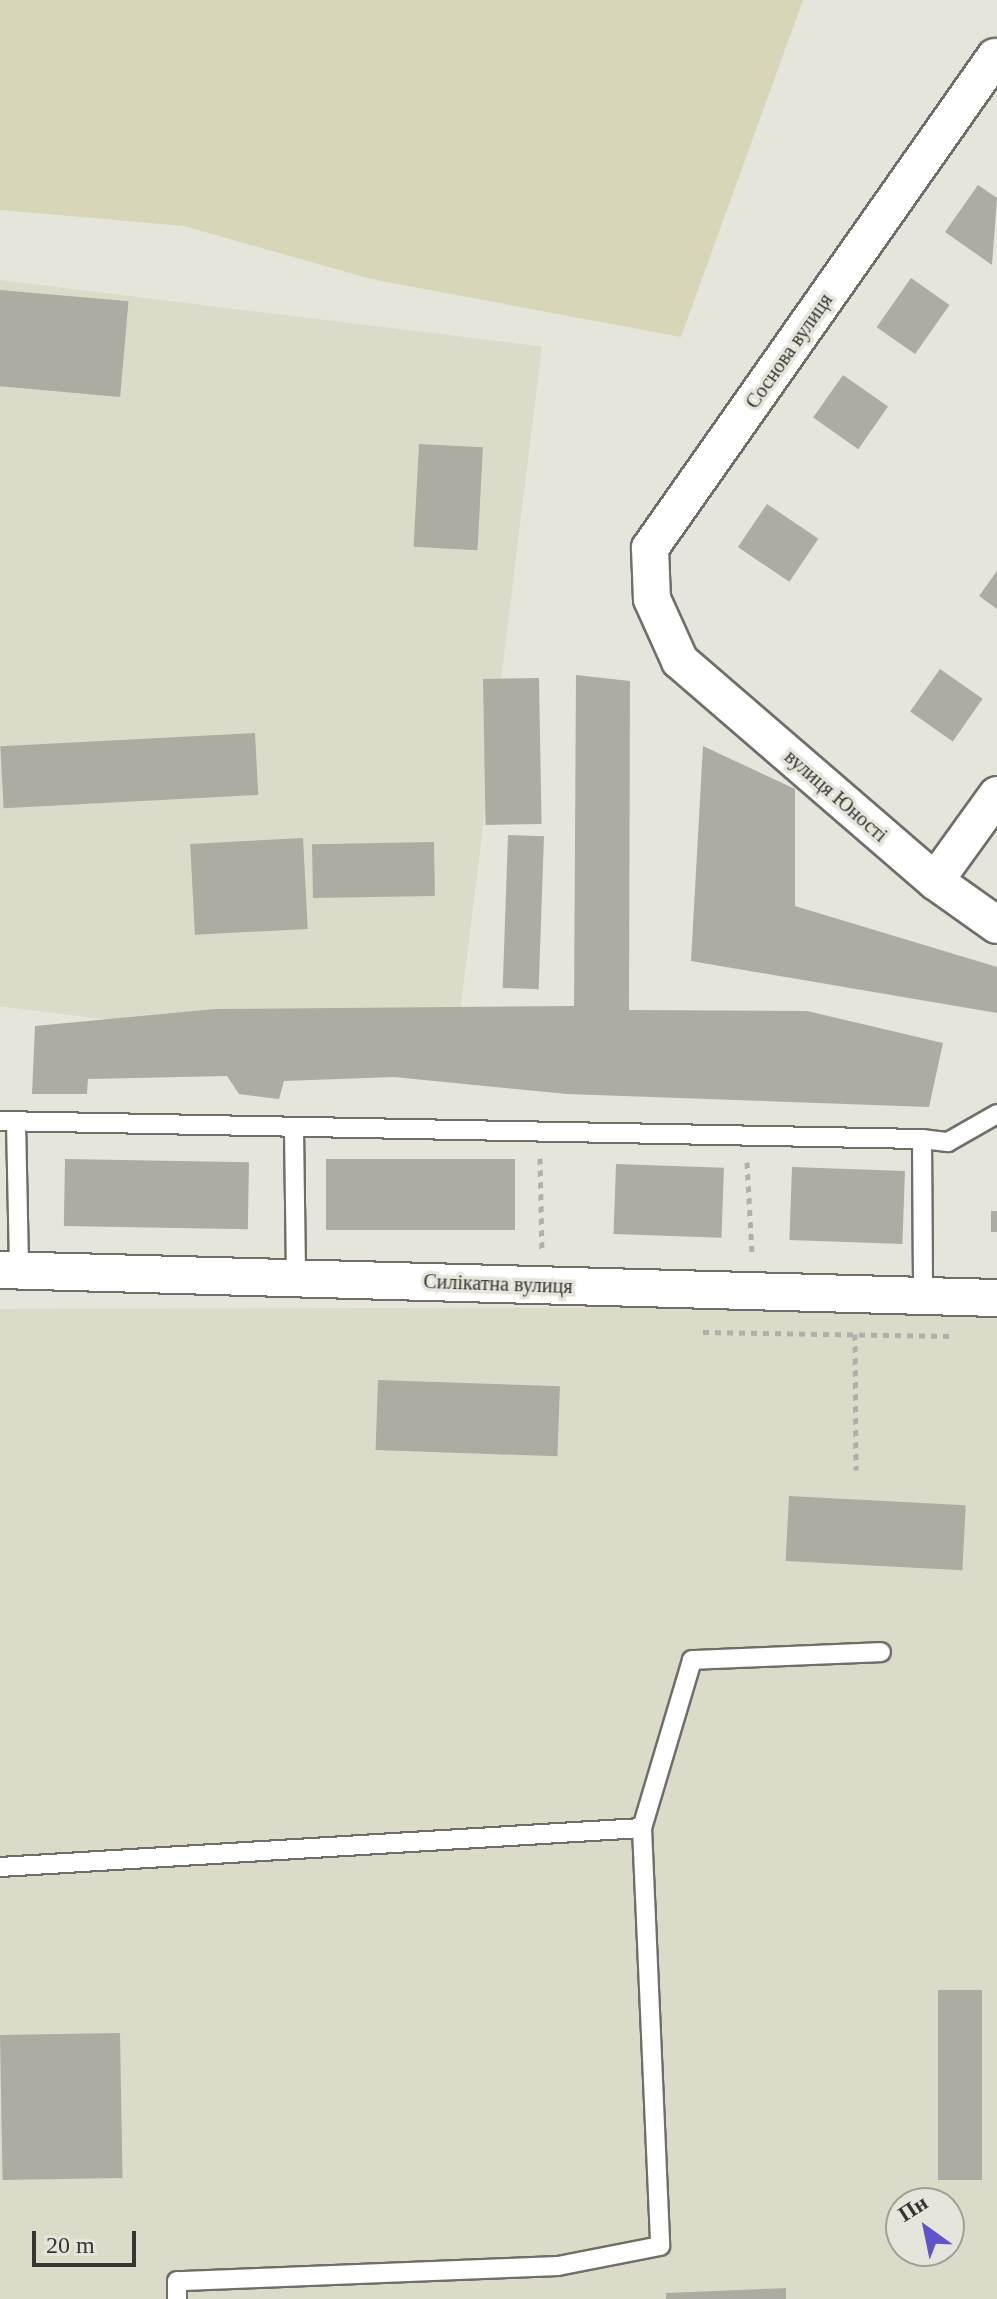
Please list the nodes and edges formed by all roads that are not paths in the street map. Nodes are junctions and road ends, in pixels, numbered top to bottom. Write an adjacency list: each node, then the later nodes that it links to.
1 (995, 57): 2 (street, Соснова вулиця)
2 (680, 661): 4 (street, вулиця Юності)
3 (997, 795): 4 (street)
4 (935, 881): 5 (street, вулиця Юності)
5 (997, 925)
6 (997, 1114): 9 (lane)
7 (8, 1121): 8 (lane); 10 (lane)
8 (294, 1130): 9 (lane); 11 (lane)
9 (922, 1139): 12 (lane)
10 (10, 1270): 11 (street, Силікатна вулиця)
11 (296, 1278): 12 (street, Силікатна вулиця)
12 (923, 1296): 13 (street, Силікатна вулиця)
13 (997, 1298)
14 (881, 1652): 15 (lane)
15 (642, 1828): 16 (lane); 17 (lane)
16 (0, 1867)
17 (177, 2299)

